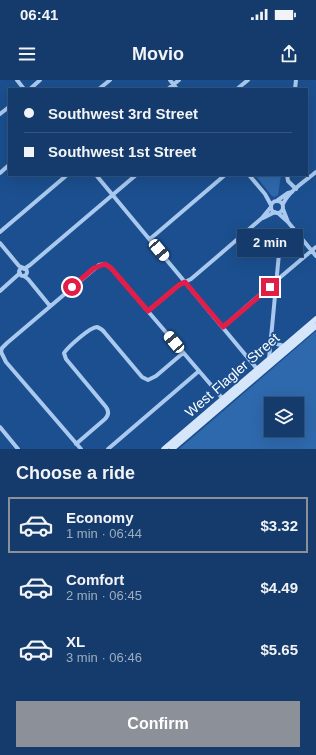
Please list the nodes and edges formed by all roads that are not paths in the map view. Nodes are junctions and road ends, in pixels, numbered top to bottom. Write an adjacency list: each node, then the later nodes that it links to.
1 (17, 80): 8 (street)
2 (40, 80): 9 (street)
3 (110, 80): 10 (street)
4 (170, 80): 7 (street)
5 (179, 80): 7 (street)
6 (248, 80): 13 (street)
7 (174, 85): 11 (street); 12 (street)
8 (23, 88)
9 (31, 88)
10 (100, 88)
11 (170, 88)
12 (176, 88)
13 (238, 88)
14 (8, 108): 15 (street)
15 (0, 114)
16 (8, 166): 18 (street)
17 (316, 172): 25 (street)
18 (0, 173)
19 (66, 176): 35 (street)
20 (97, 176): 27 (street)
21 (135, 176): 27 (street)
22 (224, 176): 36 (street)
23 (250, 176): 26 (street)
24 (287, 176): 25 (street)
25 (294, 191): 28 (street); 30 (street)
26 (265, 194): 28 (street); 29 (street)
27 (113, 195): 36 (street); 41 (street)
28 (277, 200): 29 (street); 30 (street)
29 (271, 206): 31 (street); 32 (street)
30 (283, 207): 31 (street); 33 (street)
31 (276, 213): 32 (street); 33 (street)
32 (262, 218): 43 (street)
33 (288, 222): 34 (street)
34 (293, 228): 39 (street); 42 (street)
35 (0, 232)
36 (150, 239): 43 (street)
37 (0, 243): 41 (street)
38 (316, 247): 39 (street)
39 (312, 251): 40 (street); 42 (street)
40 (316, 256)
41 (23, 271): 44 (street); 45 (street)
42 (277, 281): 49 (street); 50 (street)
43 (185, 282): 46 (street); 49 (street)
44 (0, 291)
45 (50, 306): 46 (street); 52 (street)
46 (148, 311): 53 (street)
47 (316, 319): 51 (main road, West Flagler Street)
48 (316, 326): 55 (main road, West Flagler Street)
49 (223, 327): 57 (street)
50 (271, 336): 51 (street); 54 (street)
51 (284, 346): 54 (main road, West Flagler Street)
52 (1, 352): 61 (street)
53 (183, 353): 56 (street); 61 (street)
54 (269, 359): 55 (main road); 57 (main road, West Flagler Street)
55 (267, 368): 57 (main road, West Flagler Street)
56 (199, 371): 58 (street); 65 (street)
57 (259, 371): 58 (main road, West Flagler Street); 59 (main road, West Flagler Street)
58 (223, 399): 59 (main road, West Flagler Street)
59 (206, 416): 62 (main road, West Flagler Street); 62 (main road, West Flagler Street)
60 (0, 427): 63 (street)
61 (76, 444): 64 (street)
62 (169, 448)
63 (18, 449)
64 (81, 449)
65 (108, 449)

